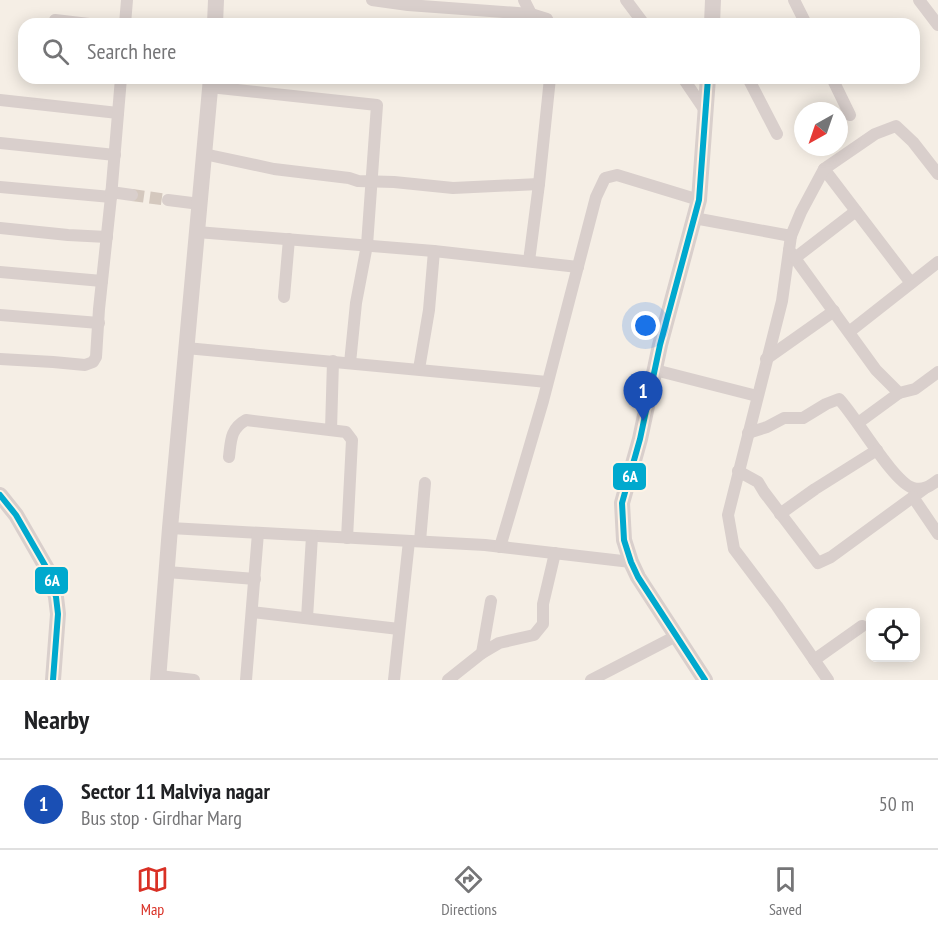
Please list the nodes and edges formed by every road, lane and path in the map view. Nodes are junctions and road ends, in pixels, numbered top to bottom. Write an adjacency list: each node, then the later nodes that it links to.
1 (127, 0): 12 (street)
2 (216, 0): 13 (street)
3 (372, 0): 9 (street)
4 (524, 0): 11 (street)
5 (626, 0): 15 (street)
6 (794, 0): 17 (street)
7 (919, 0): 18 (street)
8 (712, 1): 16 (street)
9 (409, 2): 10 (street)
10 (474, 5): 11 (street)
11 (531, 14): 14 (street)
12 (126, 18)
13 (214, 18)
14 (544, 18)
15 (640, 18)
16 (712, 18)
17 (803, 18)
18 (938, 25)
19 (120, 84): 29 (street)
20 (210, 84): 34 (street)
21 (225, 84): 37 (street)
22 (549, 84): 38 (street)
23 (686, 84): 28 (street)
24 (708, 84): 28 (street)
25 (751, 84): 31 (street)
26 (835, 84): 30 (street)
27 (0, 100): 29 (street)
28 (706, 112): 43 (street)
29 (118, 114): 33 (street)
30 (850, 115)
31 (777, 134)
32 (0, 143): 33 (street)
33 (115, 154): 40 (street)
34 (204, 154): 37 (street); 44 (street)
35 (824, 169): 36 (street); 45 (street); 49 (street)
36 (938, 174)
37 (372, 181): 38 (street); 52 (street)
38 (540, 184): 55 (street)
39 (0, 187): 40 (street)
40 (111, 195): 41 (street); 50 (street)
41 (132, 195)
42 (168, 200): 44 (street)
43 (699, 200): 46 (street); 57 (street)
44 (200, 204): 48 (street)
45 (856, 211): 54 (street); 60 (street)
46 (694, 218): 49 (street); 72 (street)
47 (0, 228): 50 (street)
48 (197, 232): 51 (street); 66 (street)
49 (791, 236): 54 (street)
50 (107, 237): 59 (street)
51 (289, 239): 52 (street); 61 (street)
52 (368, 245): 53 (street); 70 (street)
53 (434, 251): 55 (street); 71 (street)
54 (792, 254): 62 (street); 68 (street)
55 (530, 261): 57 (street)
56 (938, 262): 60 (street)
57 (578, 267): 74 (street)
58 (0, 272): 59 (street)
59 (102, 281): 64 (street)
60 (911, 283): 65 (street)
61 (284, 297)
62 (834, 311): 65 (street); 68 (street)
63 (0, 315): 64 (street)
64 (99, 323): 67 (street)
65 (849, 332): 75 (street)
66 (186, 348): 69 (street); 89 (street)
67 (0, 359)
68 (766, 359): 76 (street)
69 (333, 362): 70 (street); 78 (street)
70 (350, 363): 71 (street)
71 (419, 369): 74 (street)
72 (655, 370): 76 (street); 97 (street)
73 (938, 372): 75 (street)
74 (547, 382): 95 (street)
75 (899, 393): 77 (street)
76 (757, 396): 79 (street)
77 (858, 423): 79 (street); 80 (street)
78 (331, 430): 81 (street); 93 (street)
79 (748, 433): 82 (street)
80 (877, 450): 85 (street); 88 (street)
81 (229, 457)
82 (738, 471): 88 (street); 107 (street)
83 (938, 480): 85 (street)
84 (425, 483): 94 (street)
85 (924, 489): 87 (street)
86 (0, 495): 109 (street)
87 (913, 498): 88 (street); 91 (street)
88 (780, 514)
89 (170, 528): 90 (street); 98 (street)
90 (258, 533): 92 (street); 99 (street)
91 (938, 534)
92 (312, 536): 93 (street); 102 (street)
93 (347, 537): 94 (street)
94 (415, 541): 95 (street); 104 (street)
95 (500, 547): 96 (street)
96 (555, 553): 97 (street); 106 (street)
97 (631, 562): 105 (street)
98 (167, 572): 99 (street); 108 (street)
99 (255, 579): 101 (street)
100 (490, 601): 106 (street)
101 (252, 612): 102 (street); 111 (street)
102 (307, 618): 104 (street)
103 (862, 626): 107 (street)
104 (399, 629): 112 (street)
105 (675, 636): 114 (street); 115 (street)
106 (482, 653): 113 (street)
107 (814, 660): 116 (street)
108 (158, 678): 110 (street)
109 (54, 680)
110 (194, 680)
111 (246, 680)
112 (394, 680)
113 (448, 680)
114 (591, 680)
115 (705, 680)
116 (828, 680)

